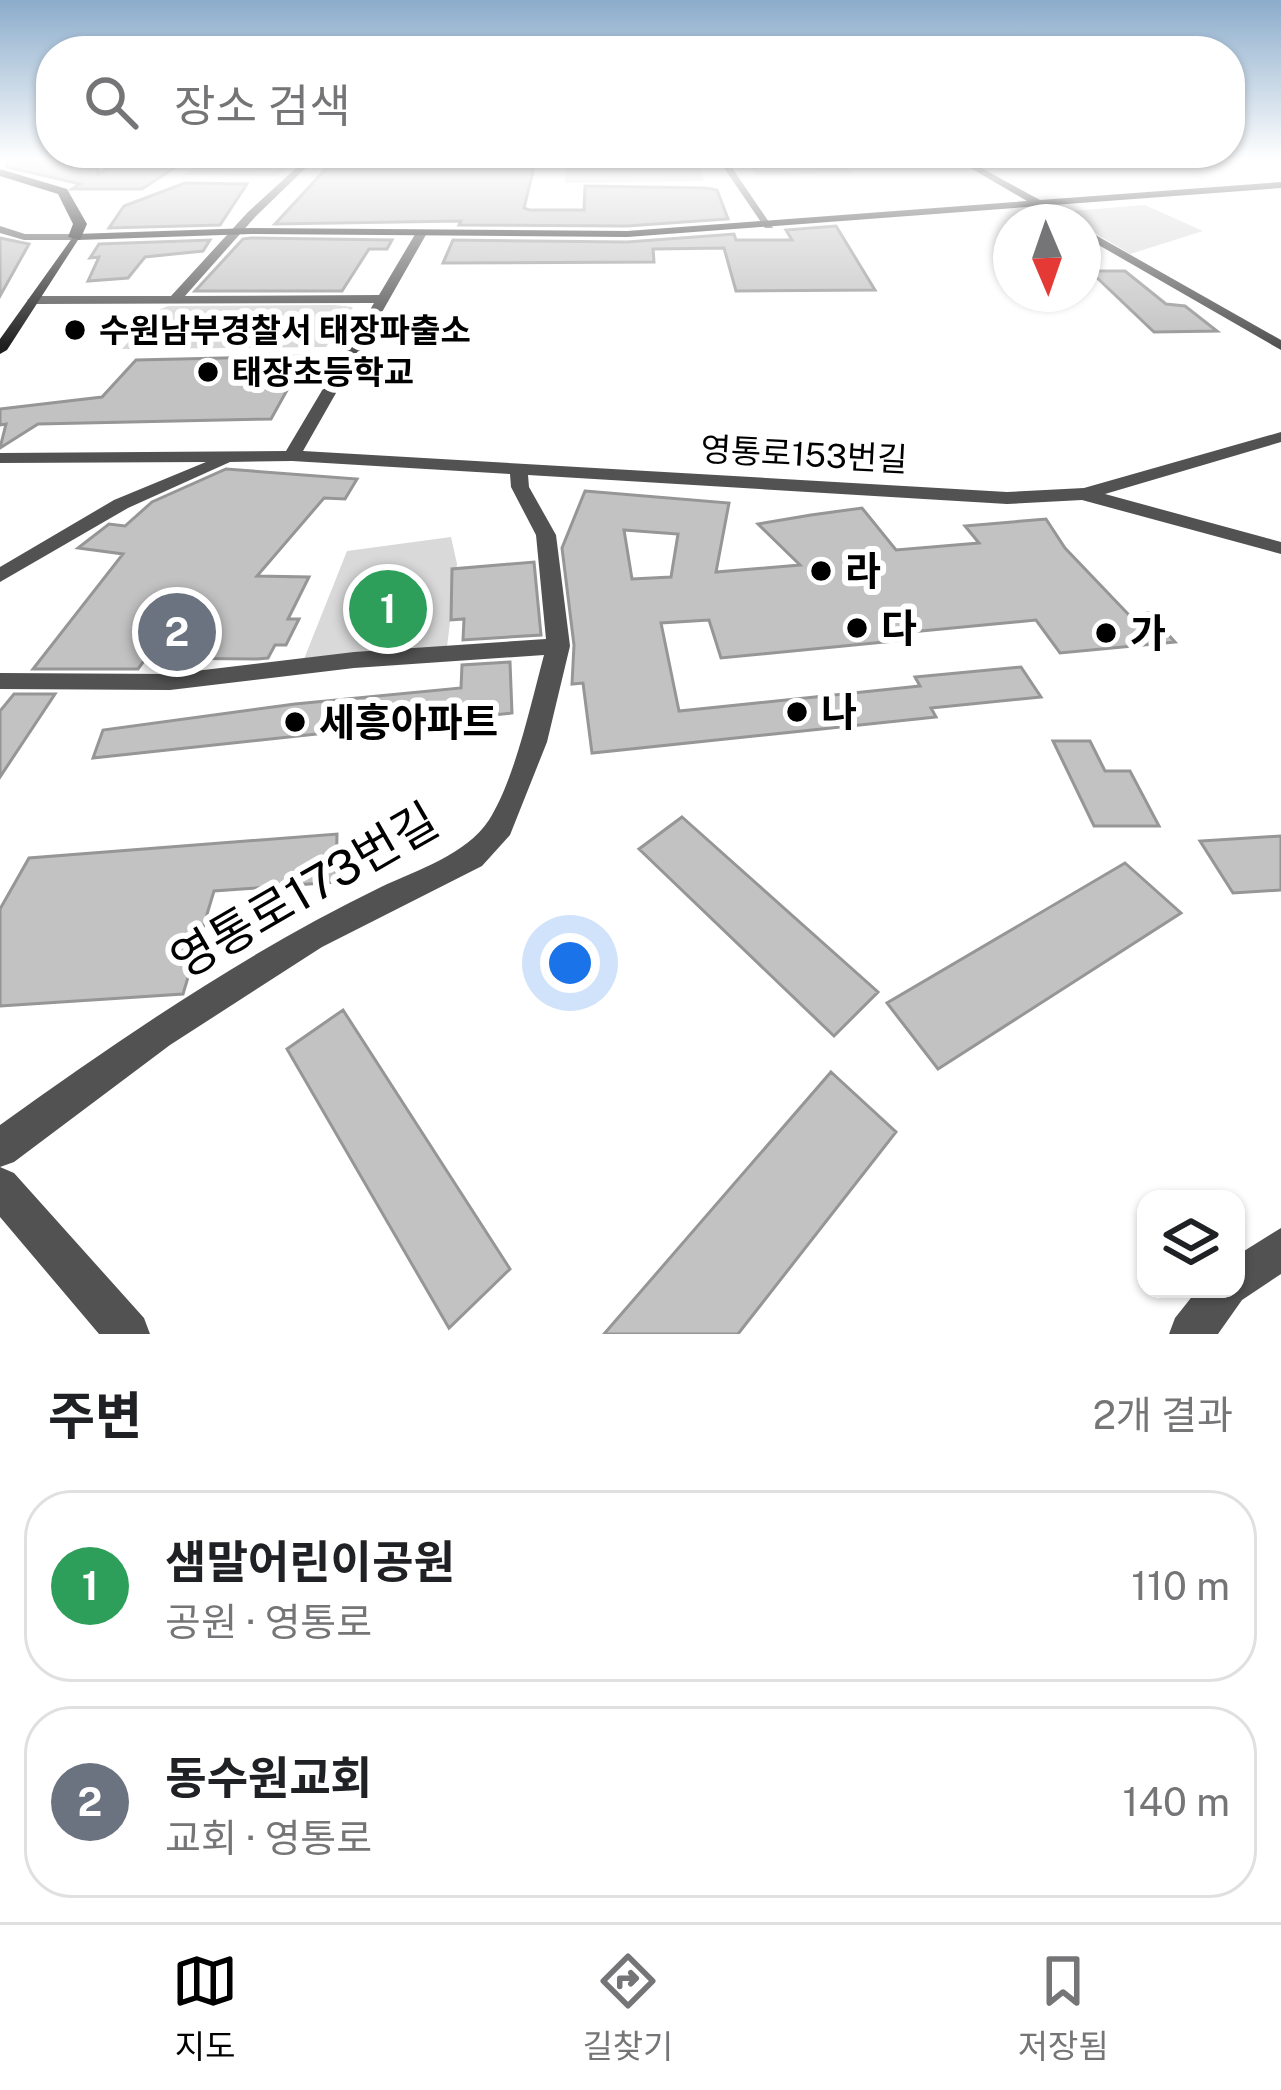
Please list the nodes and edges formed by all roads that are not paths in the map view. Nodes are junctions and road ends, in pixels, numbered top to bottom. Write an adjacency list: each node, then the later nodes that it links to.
1 (78, 221): 9 (main road)
2 (247, 221): 7 (street)
3 (766, 221): 5 (street)
4 (834, 221): 5 (street)
5 (769, 226): 8 (street)
6 (0, 229): 9 (street)
7 (236, 232): 8 (street); 9 (street); 12 (street)
8 (421, 233): 13 (street)
9 (75, 237): 11 (street); 14 (street)
10 (1101, 241): 15 (street)
11 (0, 243)
12 (175, 299): 13 (street); 14 (street)
13 (379, 299): 18 (street)
14 (34, 300): 16 (street)
15 (1281, 345)
16 (0, 350)
17 (1281, 437): 22 (street, 영통로153번길)
18 (292, 456): 19 (street, 영통로153번길); 21 (street, 영통로153번길)
19 (234, 457): 20 (street, 영통로153번길); 24 (street, 영통로153번길)
20 (0, 458)
21 (519, 470): 22 (street, 영통로153번길); 25 (street)
22 (1085, 494): 23 (street, 영통로153번길)
23 (1281, 548)
24 (0, 576)
25 (557, 646): 26 (street); 27 (street, 영통로173번길)
26 (0, 681)
27 (0, 1148)
28 (0, 1187): 32 (street)
29 (1281, 1249): 30 (street)
30 (1245, 1275)
31 (1218, 1298): 33 (street)
32 (128, 1334)
33 (1191, 1334)

